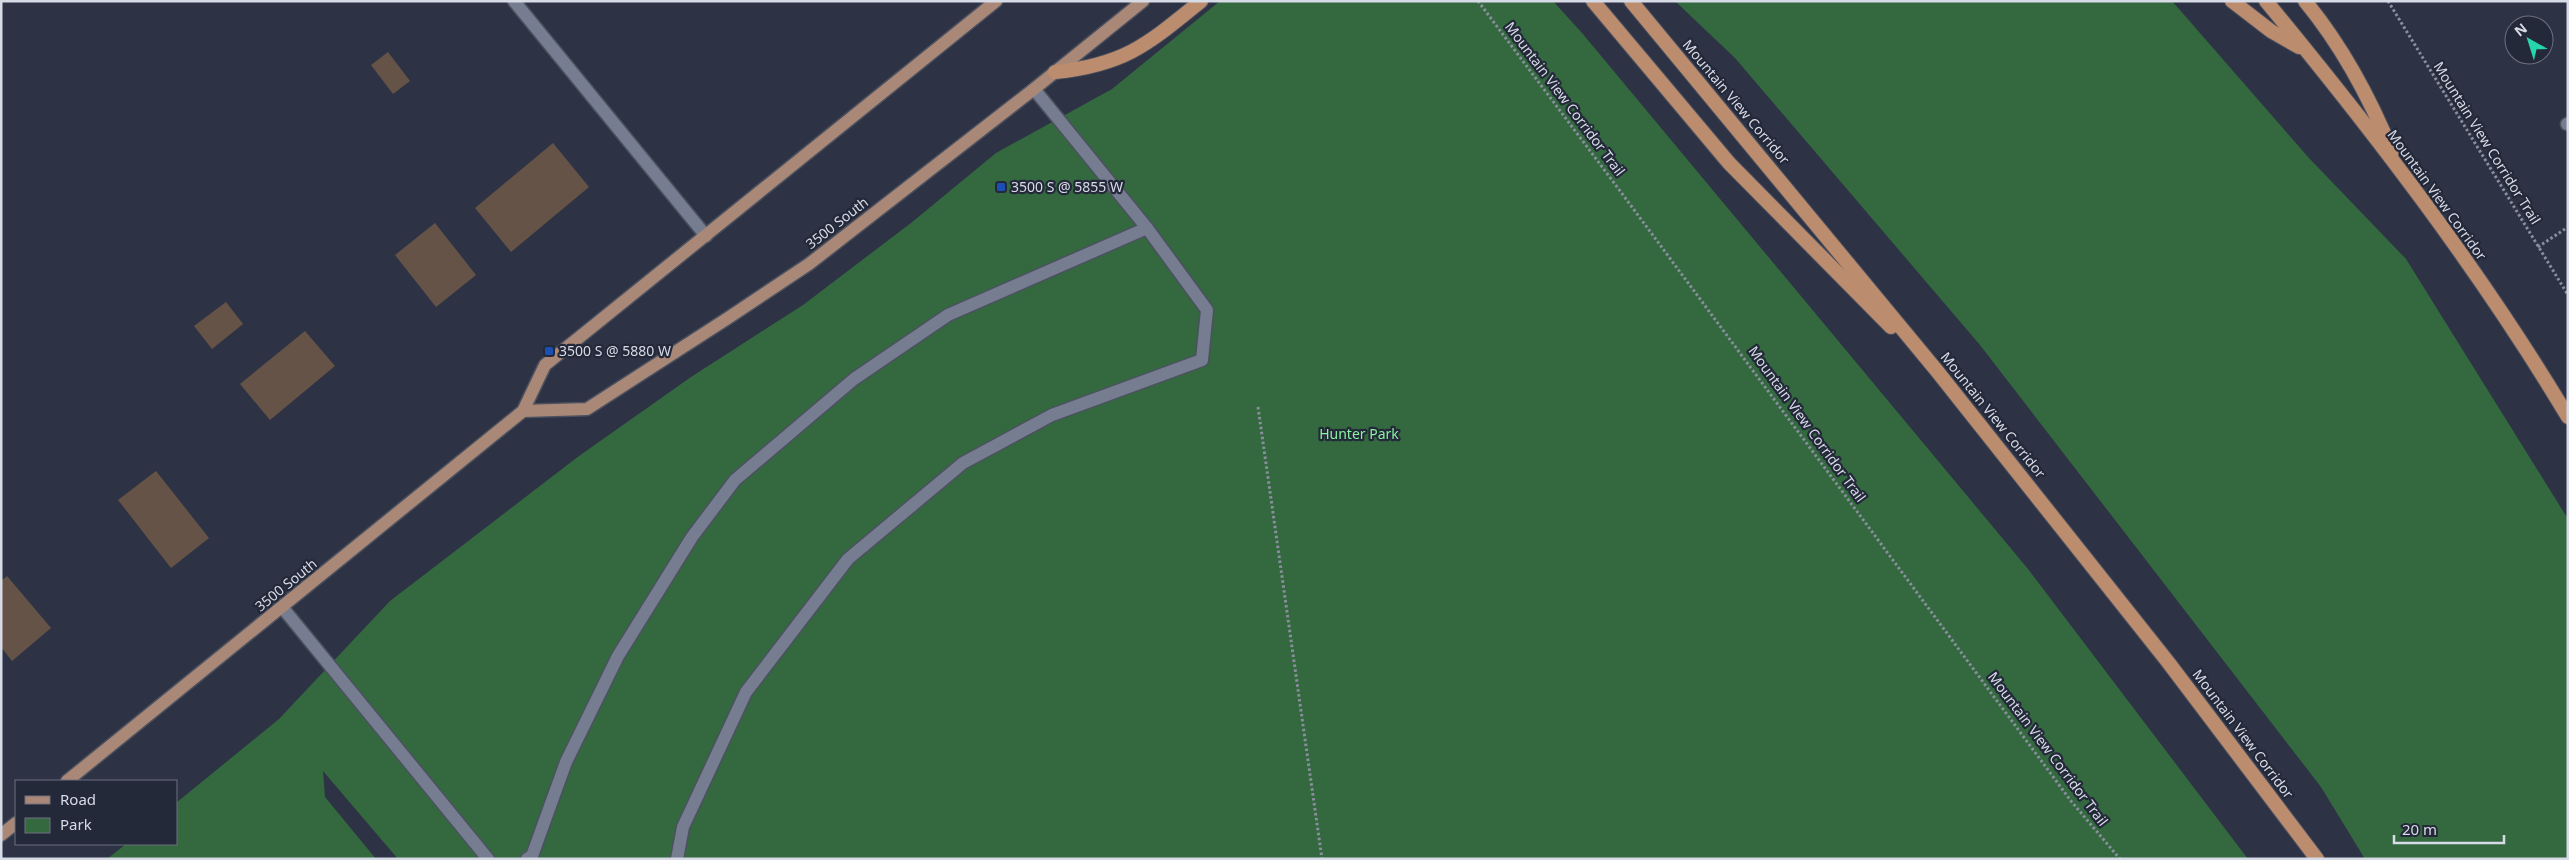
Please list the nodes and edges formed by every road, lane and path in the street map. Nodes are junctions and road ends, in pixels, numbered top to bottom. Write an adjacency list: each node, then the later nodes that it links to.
1 (514, 1): 18 (lane)
2 (996, 1): 18 (main road, 3500 South)
3 (1143, 1): 13 (main road, 3500 South)
4 (1200, 1): 13 (highway)
5 (1478, 1): 33 (path, Mountain View Corridor Trail)
6 (1593, 1): 21 (highway)
7 (1631, 1): 21 (highway, Mountain View Corridor)
8 (2232, 1): 12 (highway)
9 (2266, 1): 12 (highway, Mountain View Corridor)
10 (2305, 1): 15 (highway)
11 (2388, 1): 19 (path, Mountain View Corridor Trail)
12 (2308, 52): 15 (highway, Mountain View Corridor)
13 (1055, 72): 14 (main road, 3500 South)
14 (1034, 89): 17 (lane); 23 (main road, 3500 South)
15 (2400, 171): 24 (highway, Mountain View Corridor)
16 (2568, 227): 19 (path)
17 (1148, 228): 30 (lane); 31 (lane)
18 (706, 236): 23 (main road, 3500 South)
19 (2538, 247): 20 (path, Mountain View Corridor Trail)
20 (2568, 295)
21 (1937, 371): 34 (highway, Mountain View Corridor)
22 (1258, 407): 32 (path)
23 (523, 411): 25 (main road, 3500 South)
24 (2568, 417)
25 (282, 607): 26 (main road, 3500 South); 29 (lane)
26 (68, 780)
27 (15, 824): 28 (main road)
28 (1, 835)
29 (488, 859)
30 (527, 859)
31 (676, 859)
32 (1322, 859)
33 (2120, 859)
34 (2317, 859)

